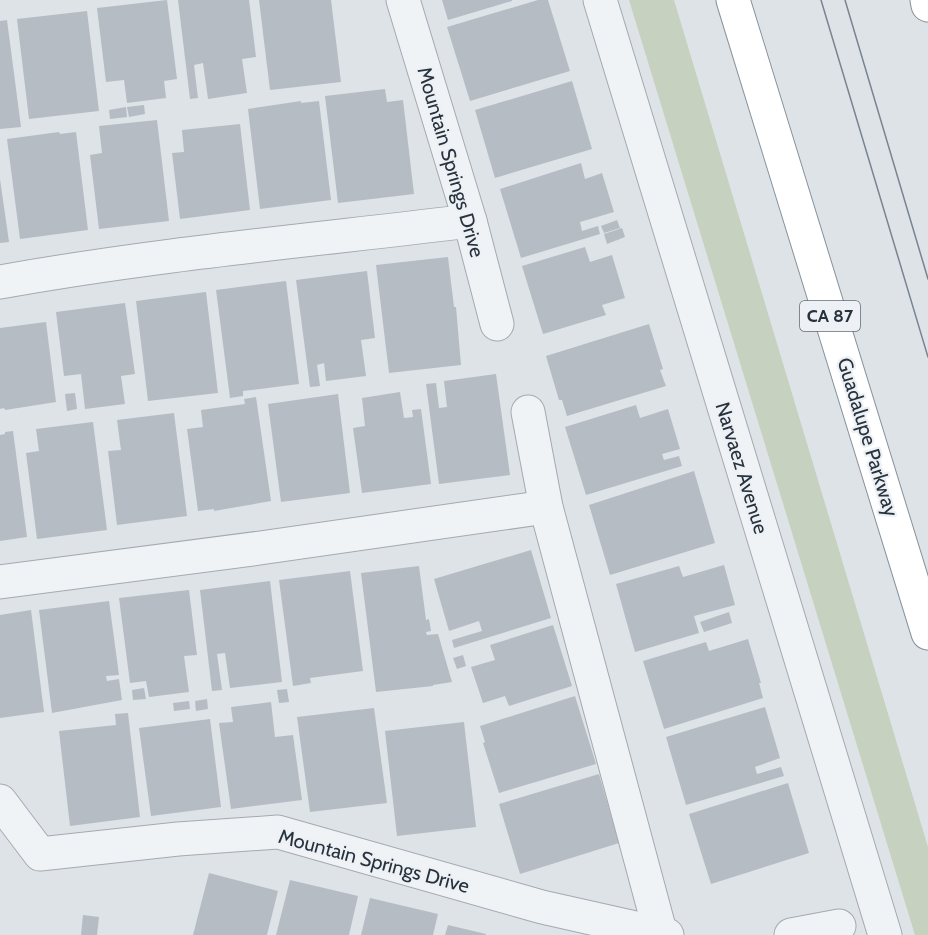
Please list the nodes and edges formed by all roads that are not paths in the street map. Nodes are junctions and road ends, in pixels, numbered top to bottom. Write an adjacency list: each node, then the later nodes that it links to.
1 (403, 0): 6 (street, Mountain Springs Drive)
2 (600, 0): 18 (street, Narvaez Avenue)
3 (733, 0): 12 (highway, Guadalupe Parkway / CA 87)
4 (927, 0): 5 (highway)
5 (928, 5)
6 (470, 221): 7 (street); 8 (street, Mountain Springs Drive)
7 (0, 282)
8 (497, 324)
9 (528, 412): 10 (street)
10 (546, 507): 11 (street); 15 (street)
11 (0, 582)
12 (928, 633)
13 (0, 801): 15 (street, Mountain Springs Drive)
14 (838, 926): 17 (street)
15 (661, 934): 16 (street, Mountain Springs Drive)
16 (667, 935)
17 (791, 935)
18 (885, 935)

